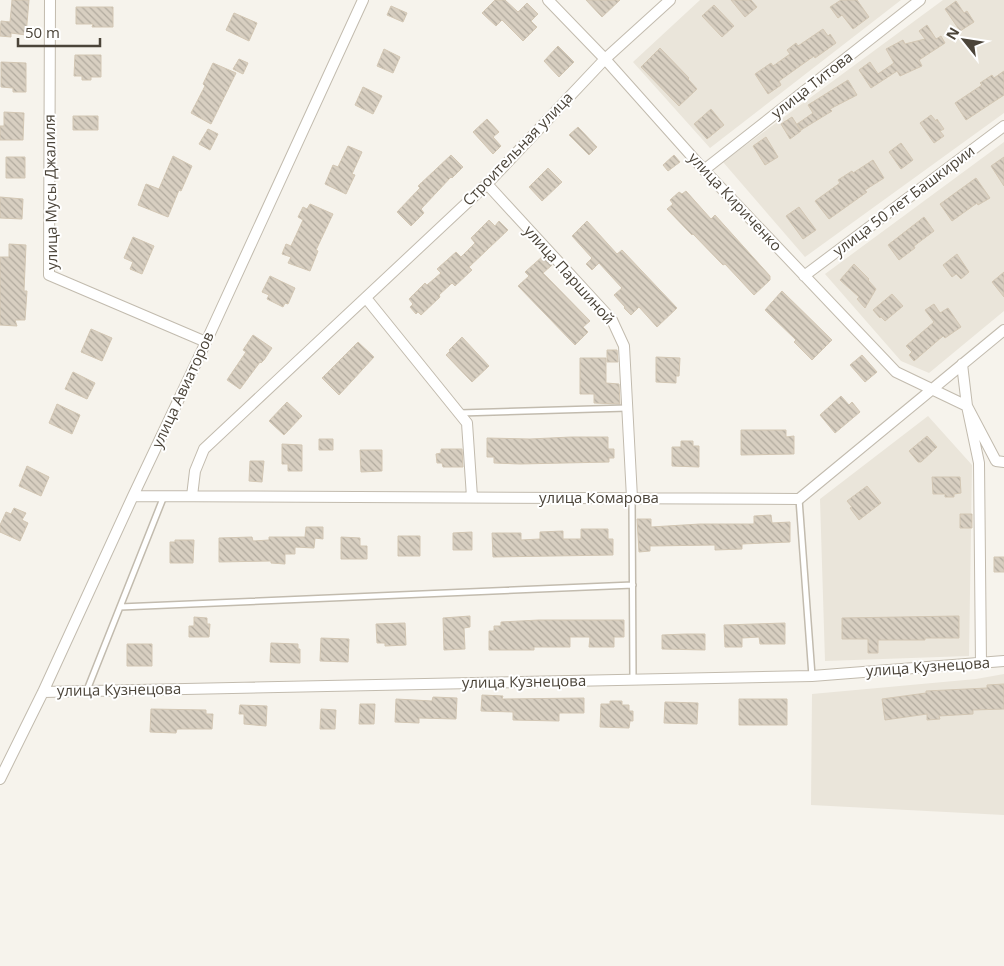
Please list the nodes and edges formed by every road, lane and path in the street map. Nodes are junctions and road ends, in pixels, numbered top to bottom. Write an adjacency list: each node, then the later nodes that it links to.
1 (50, 0): 13 (street, улица Мусы Джалиля)
2 (363, 0): 13 (street, улица Авиаторов)
3 (548, 0): 6 (street, улица Кириченко)
4 (670, 0): 6 (street, Строительная улица)
5 (920, 0): 8 (street, улица Титова)
6 (605, 59): 8 (street, улица Кириченко); 9 (street, Строительная улица)
7 (1004, 126): 10 (street, улица 50 лет Башкирии)
8 (704, 170): 10 (street, улица Кириченко)
9 (486, 184): 11 (street, Строительная улица); 17 (street, улица Паршиной)
10 (804, 276): 15 (street, улица Кириченко)
11 (366, 298): 18 (street); 22 (street, Строительная улица)
12 (1004, 330): 14 (street)
13 (206, 342): 20 (street, улица Авиаторов)
14 (962, 364): 15 (street); 16 (street)
15 (933, 389): 16 (street, улица Кириченко); 25 (street)
16 (967, 406): 19 (street); 29 (street)
17 (627, 408): 18 (lane); 24 (street, улица Паршиной)
18 (459, 413): 23 (street)
19 (1004, 462)
20 (133, 496): 21 (street, улица Комарова); 33 (street, улица Авиаторов)
21 (164, 496): 22 (street, улица Комарова); 27 (lane)
22 (192, 496): 23 (street, улица Комарова)
23 (472, 498): 24 (street, улица Комарова)
24 (632, 498): 25 (street, улица Комарова); 26 (lane)
25 (799, 499): 30 (lane)
26 (633, 586): 27 (lane); 31 (lane)
27 (120, 607): 32 (lane)
28 (1004, 661): 29 (street, улица Кузнецова)
29 (981, 664): 30 (street, улица Кузнецова)
30 (812, 676): 31 (street, улица Кузнецова)
31 (633, 680): 32 (street, улица Кузнецова)
32 (87, 691): 33 (street, улица Кузнецова)
33 (43, 692): 34 (street, улица Авиаторов)
34 (0, 779)

